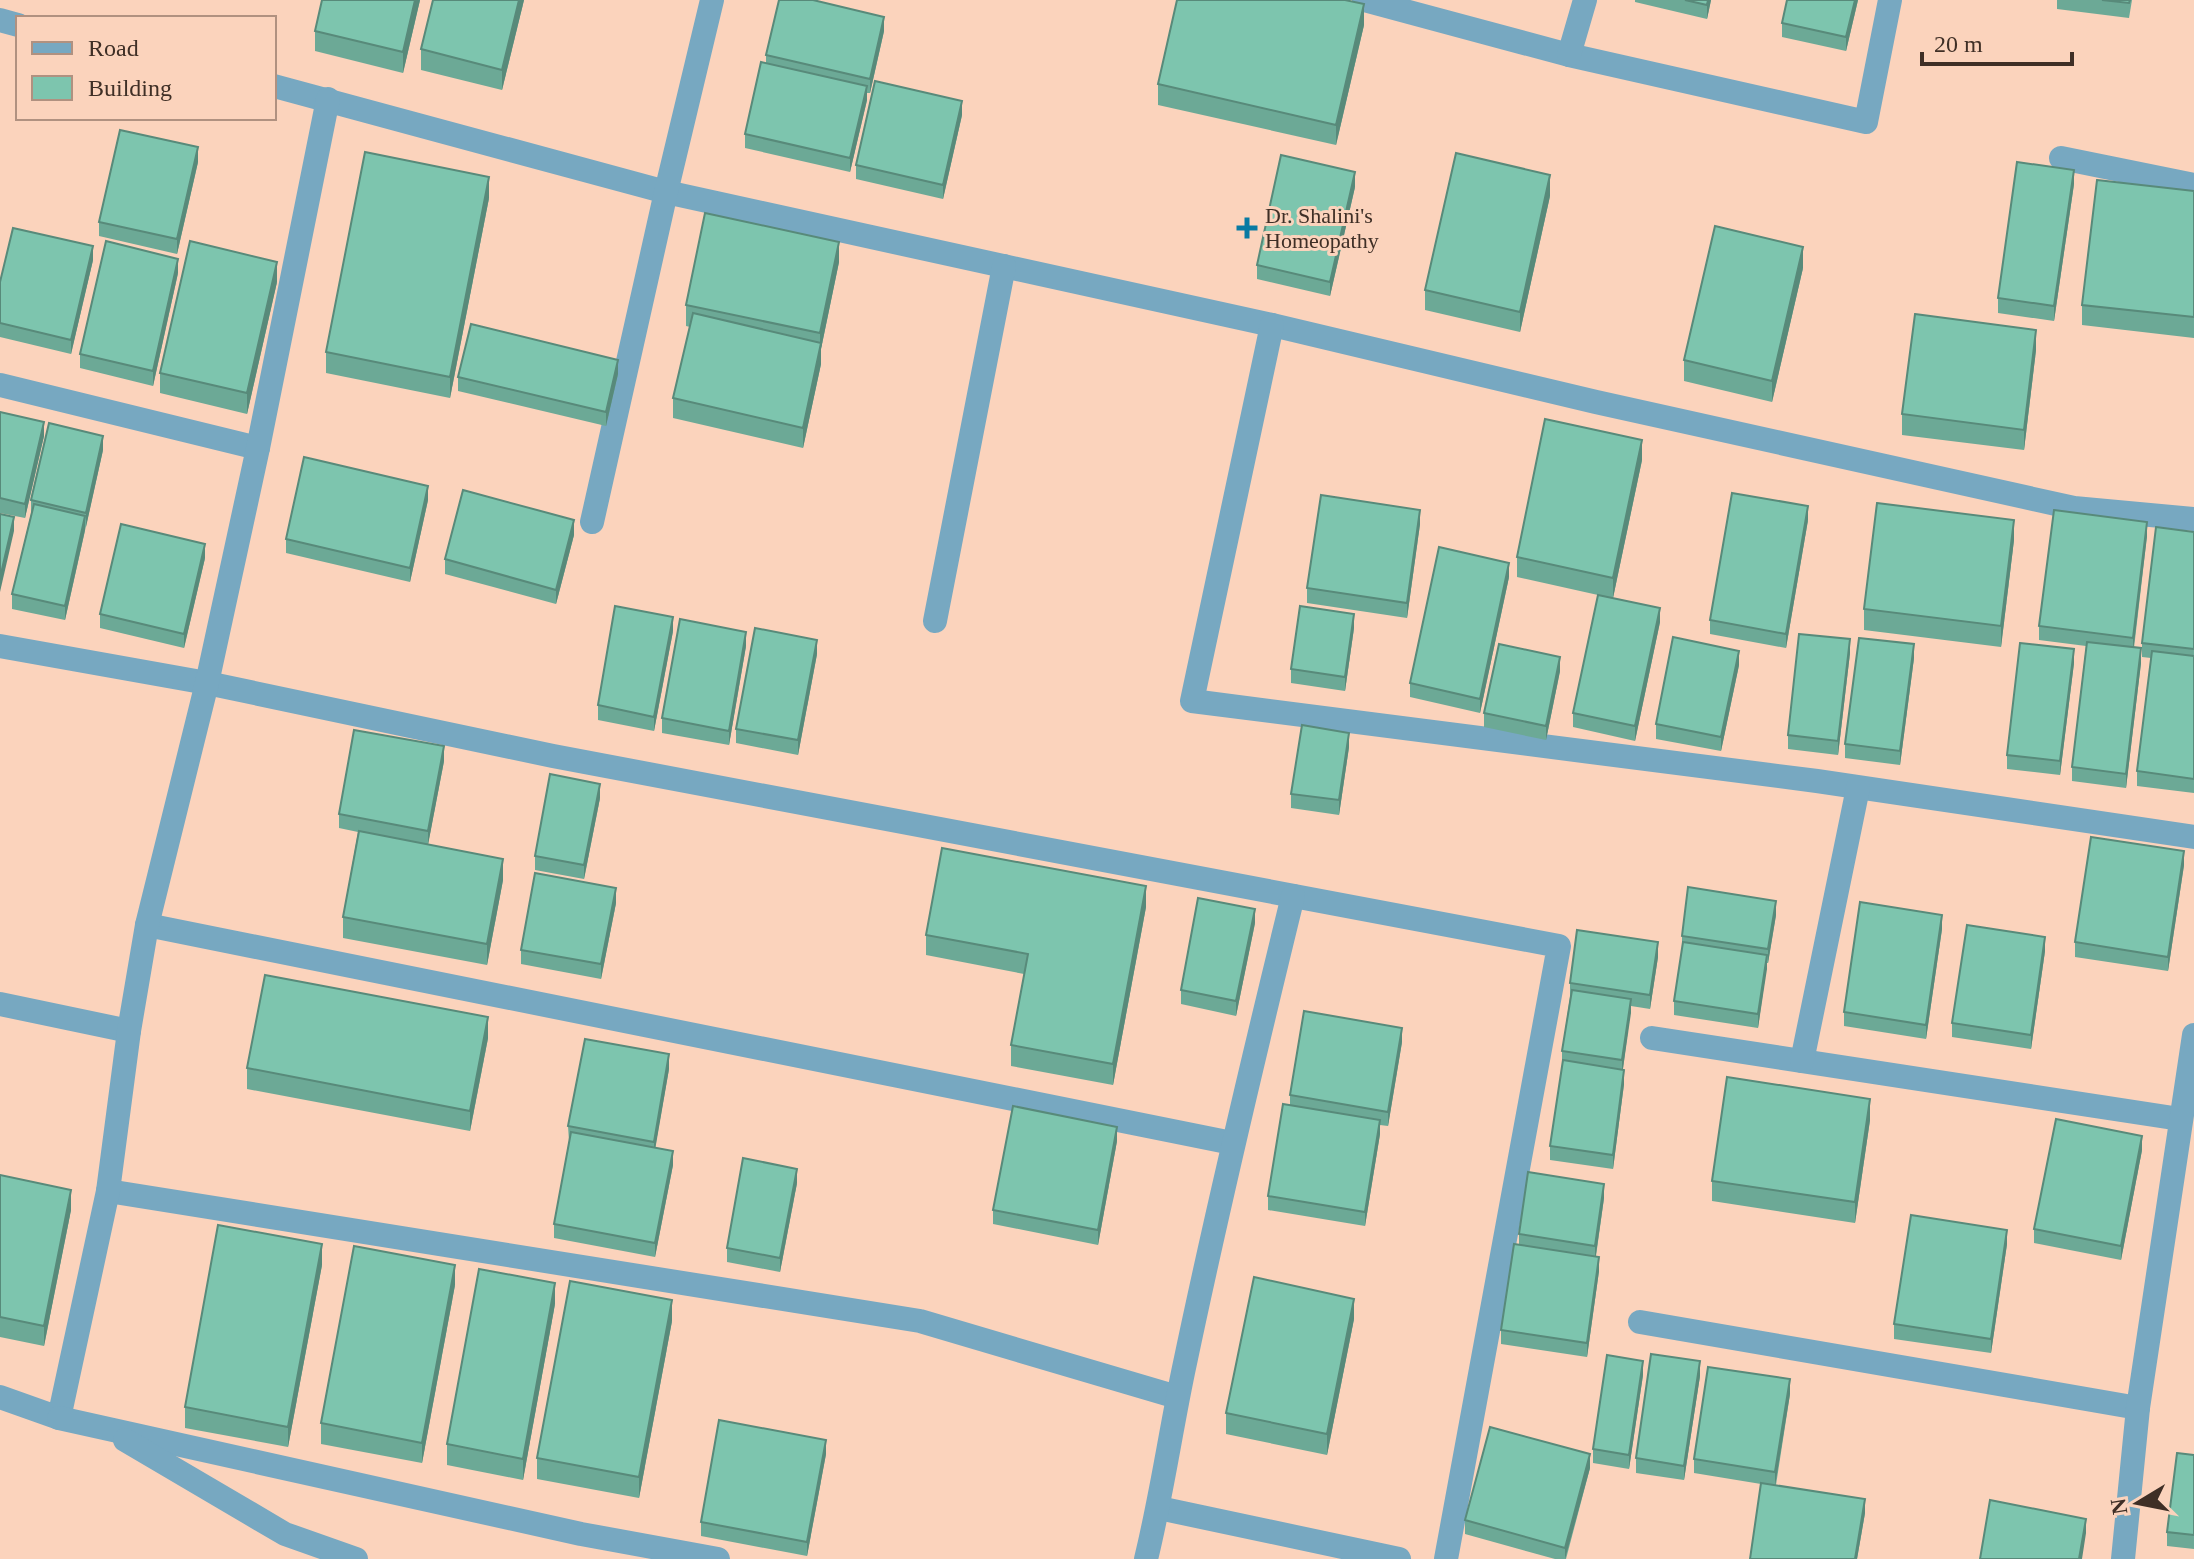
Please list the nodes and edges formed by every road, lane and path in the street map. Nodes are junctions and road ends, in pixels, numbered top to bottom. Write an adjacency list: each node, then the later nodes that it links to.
1 (712, 0): 10 (street)
2 (1364, 0): 5 (street)
3 (1585, 0): 5 (street)
4 (1890, 0): 5 (street)
5 (1569, 55)
6 (276, 86): 7 (street)
7 (328, 99): 10 (street); 14 (street)
8 (2061, 158): 9 (street)
9 (2194, 185)
10 (666, 192): 11 (street); 16 (street)
11 (1004, 266): 12 (street); 17 (street)
12 (1272, 325): 15 (street); 20 (street)
13 (0, 385): 14 (street)
14 (258, 448): 19 (street)
15 (2194, 519)
16 (592, 522)
17 (935, 621)
18 (0, 646): 19 (street)
19 (207, 683): 22 (street); 23 (street)
20 (1858, 788): 21 (street); 28 (street)
21 (2194, 837)
22 (1293, 896): 30 (street); 43 (street)
23 (147, 925): 25 (street); 30 (street)
24 (0, 1004): 25 (street)
25 (129, 1031): 31 (street)
26 (2194, 1035): 29 (street)
27 (1652, 1038): 28 (street)
28 (1802, 1061): 29 (street)
29 (2180, 1119): 35 (street)
30 (1232, 1143): 34 (street)
31 (108, 1191): 34 (street); 36 (street)
32 (1640, 1322): 35 (street)
33 (0, 1397): 36 (street)
34 (1177, 1397): 38 (street)
35 (2138, 1408): 44 (street)
36 (59, 1418): 37 (street)
37 (106, 1429): 39 (street); 40 (street)
38 (1159, 1508): 41 (street); 42 (street)
39 (356, 1559)
40 (718, 1559)
41 (1146, 1559)
42 (1399, 1559)
43 (1446, 1559)
44 (2123, 1559)

